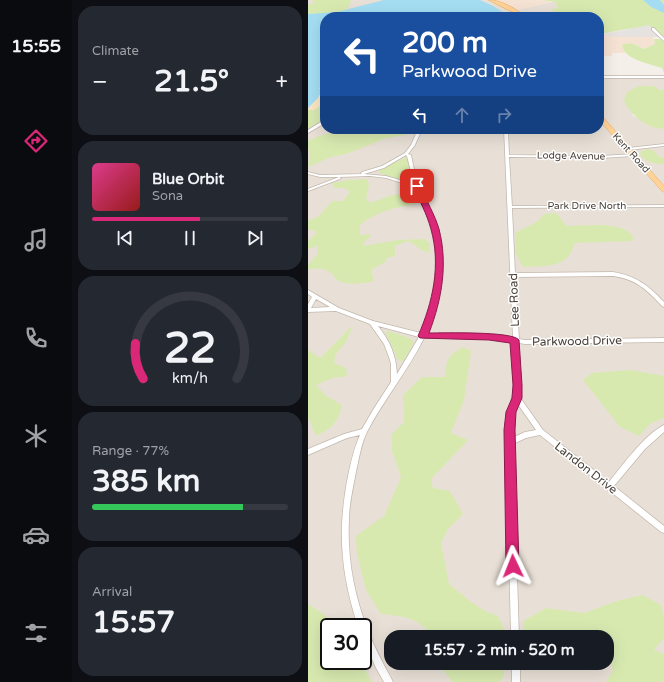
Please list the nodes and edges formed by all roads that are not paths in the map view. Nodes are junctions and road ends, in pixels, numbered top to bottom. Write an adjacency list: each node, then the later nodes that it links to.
1 (491, 0): 2 (main road)
2 (516, 12)
3 (653, 30): 4 (street)
4 (664, 40)
5 (604, 77): 6 (street)
6 (664, 77)
7 (604, 122): 13 (main road, Kent Road)
8 (320, 124): 9 (street)
9 (308, 132)
10 (418, 134): 14 (street)
11 (506, 134): 16 (street, Lee Road)
12 (664, 145): 13 (street)
13 (628, 149): 15 (main road, Kent Road)
14 (406, 154): 18 (street); 19 (street)
15 (633, 155): 16 (street, Lodge Avenue); 21 (main road, Kent Road)
16 (508, 156): 23 (street, Lee Road)
17 (308, 173): 18 (street)
18 (351, 176): 19 (street); 20 (street)
19 (417, 186): 31 (street)
20 (308, 190)
21 (664, 190)
22 (664, 206): 23 (street, Park Drive North)
23 (510, 207): 24 (street, Lee Road)
24 (513, 275): 27 (street); 32 (street, Lee Road)
25 (308, 292): 26 (street, Parkwood Drive)
26 (315, 296): 28 (street); 29 (street, Parkwood Drive)
27 (664, 306)
28 (308, 309): 29 (street)
29 (337, 309): 30 (street, Parkwood Drive)
30 (372, 323): 31 (street, Parkwood Drive); 34 (street)
31 (423, 336): 32 (street, Parkwood Drive); 34 (street)
32 (514, 340): 33 (street, Parkwood Drive); 35 (street, Lee Road)
33 (664, 340)
34 (394, 384): 37 (street)
35 (517, 398): 38 (street, Landon Drive); 39 (street, Lee Road)
36 (664, 428): 41 (street)
37 (364, 431): 40 (street); 45 (street)
38 (541, 432): 39 (street); 41 (street, Landon Drive)
39 (510, 442): 43 (street, Lee Road)
40 (308, 452)
41 (610, 486): 42 (street, Landon Drive)
42 (664, 530)
43 (515, 630)
44 (516, 670): 46 (street)
45 (389, 682)
46 (516, 682)

